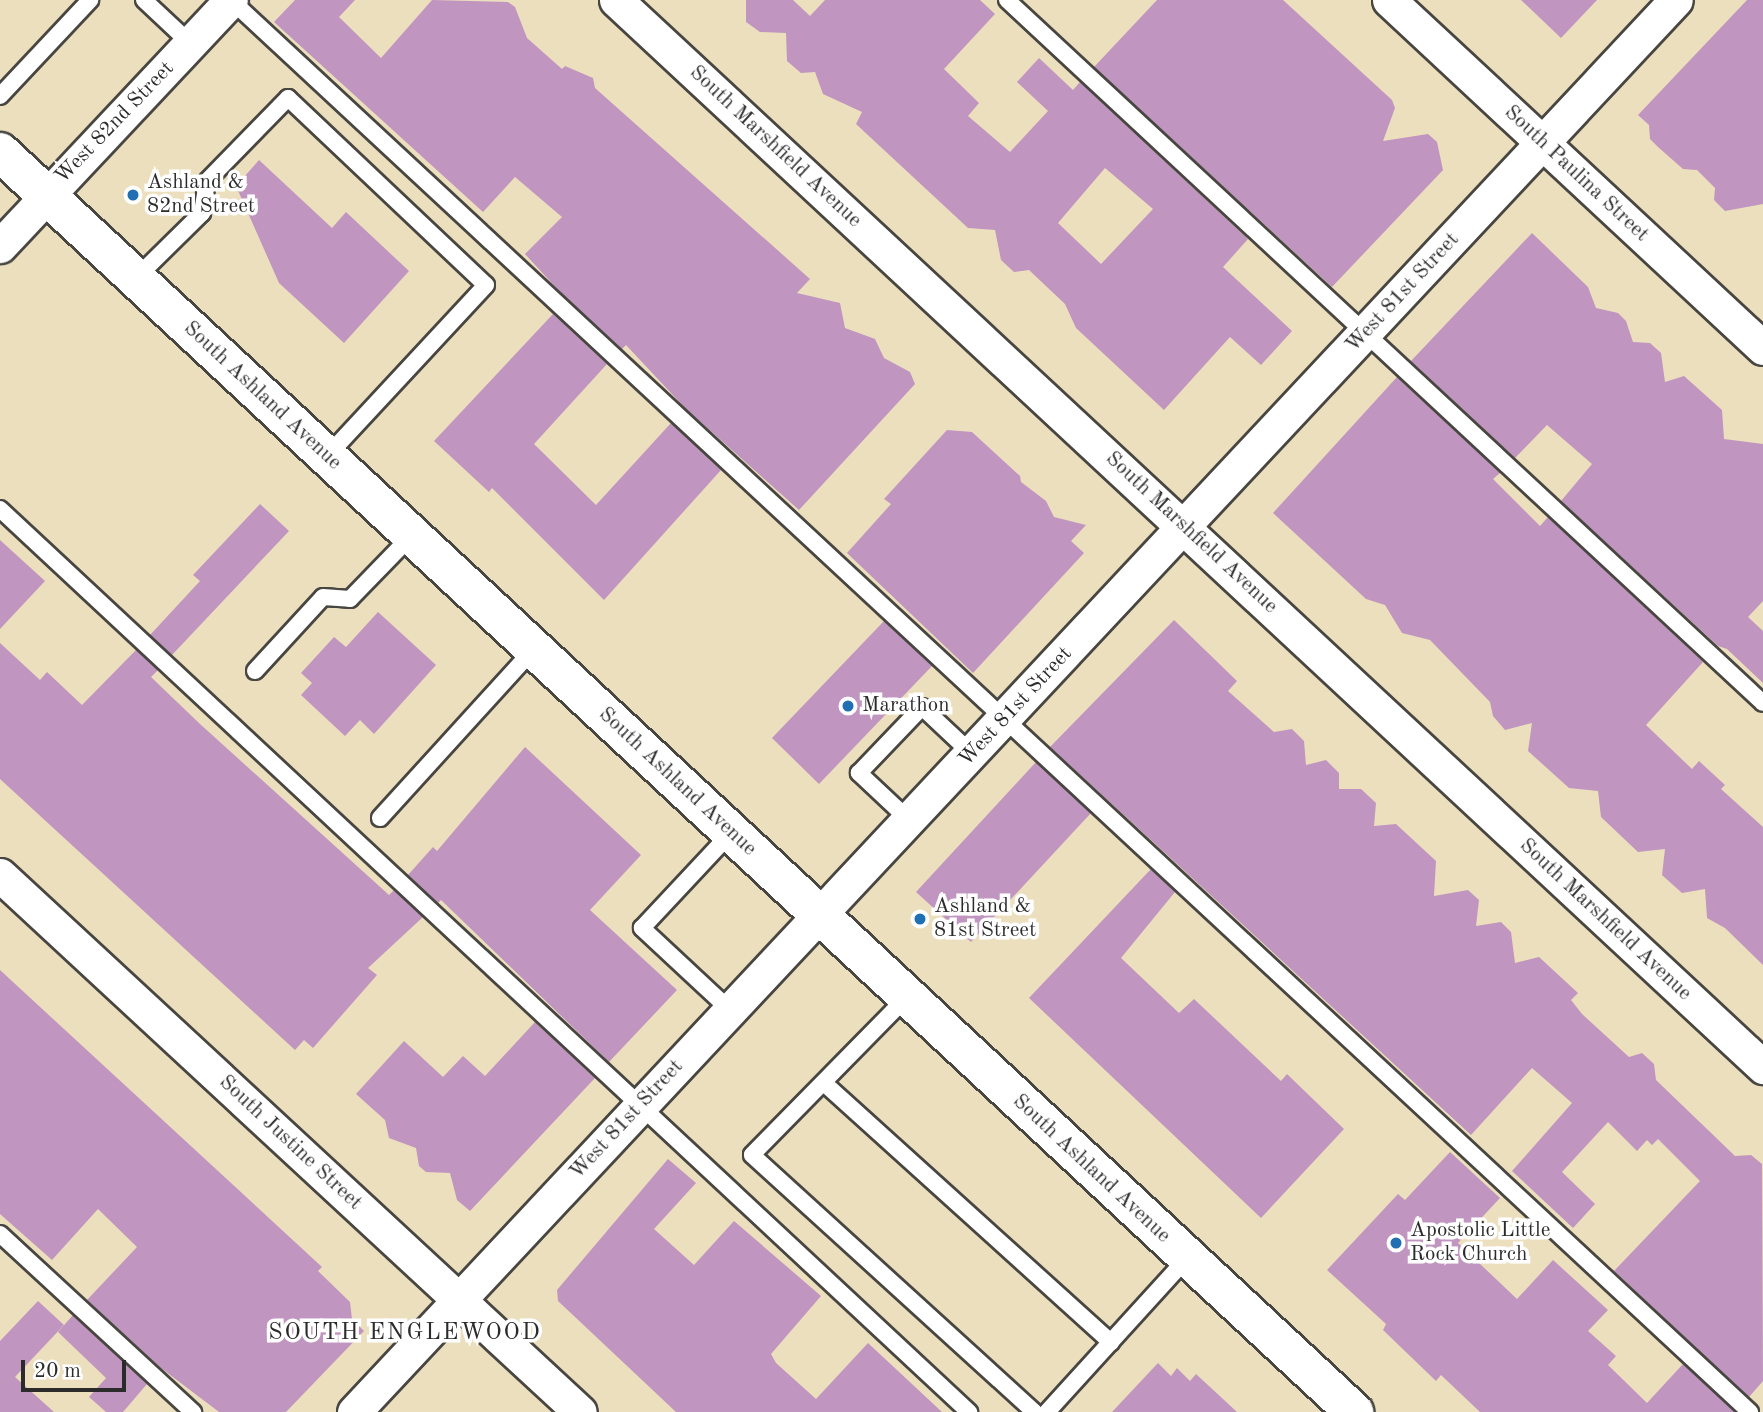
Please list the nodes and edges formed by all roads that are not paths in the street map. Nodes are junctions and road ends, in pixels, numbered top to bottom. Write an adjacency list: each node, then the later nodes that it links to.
1 (90, 0): 9 (lane)
2 (144, 0): 8 (lane)
3 (231, 0): 8 (street, West 82nd Street); 24 (lane)
4 (617, 0): 19 (street, South Marshfield Avenue)
5 (1007, 0): 15 (lane)
6 (1389, 0): 10 (street, South Paulina Street)
7 (1676, 0): 10 (street, West 81st Street)
8 (190, 43): 12 (street, West 82nd Street)
9 (0, 96)
10 (1542, 143): 15 (street, West 81st Street); 16 (street, South Paulina Street)
11 (0, 152): 12 (main road, South Ashland Avenue)
12 (46, 195): 13 (street, West 82nd Street); 14 (main road, South Ashland Avenue)
13 (0, 246)
14 (136, 278): 17 (main road, South Ashland Avenue); 17 (lane)
15 (1365, 333): 19 (street, West 81st Street); 23 (lane)
16 (1763, 348)
17 (327, 456): 20 (main road, South Ashland Avenue)
18 (0, 509): 35 (lane)
19 (1184, 526): 24 (street, West 81st Street); 33 (street, South Marshfield Avenue)
20 (412, 535): 21 (main road, South Ashland Avenue); 22 (lane)
21 (534, 649): 26 (lane); 28 (main road, South Ashland Avenue)
22 (255, 671)
23 (1763, 703)
24 (1004, 719): 25 (street, West 81st Street); 47 (lane)
25 (972, 754): 27 (street, West 81st Street); 27 (lane)
26 (380, 818)
27 (909, 820): 30 (street, West 81st Street)
28 (731, 833): 30 (main road, South Ashland Avenue); 32 (lane)
29 (0, 875): 38 (street, South Justine Street)
30 (821, 917): 31 (main road, South Ashland Avenue); 32 (street, West 81st Street)
31 (907, 997): 34 (lane); 37 (main road, South Ashland Avenue)
32 (731, 1011): 35 (street, West 81st Street)
33 (1763, 1068)
34 (824, 1083): 39 (lane); 44 (lane)
35 (640, 1106): 38 (street, West 81st Street); 43 (lane)
36 (0, 1234): 40 (lane)
37 (1187, 1258): 39 (lane); 46 (main road, South Ashland Avenue)
38 (458, 1299): 41 (street, West 81st Street); 42 (street, South Justine Street)
39 (1111, 1342): 45 (lane)
40 (193, 1412)
41 (354, 1412)
42 (580, 1412)
43 (969, 1412)
44 (1034, 1412)
45 (1047, 1412)
46 (1354, 1412)
47 (1750, 1412)

